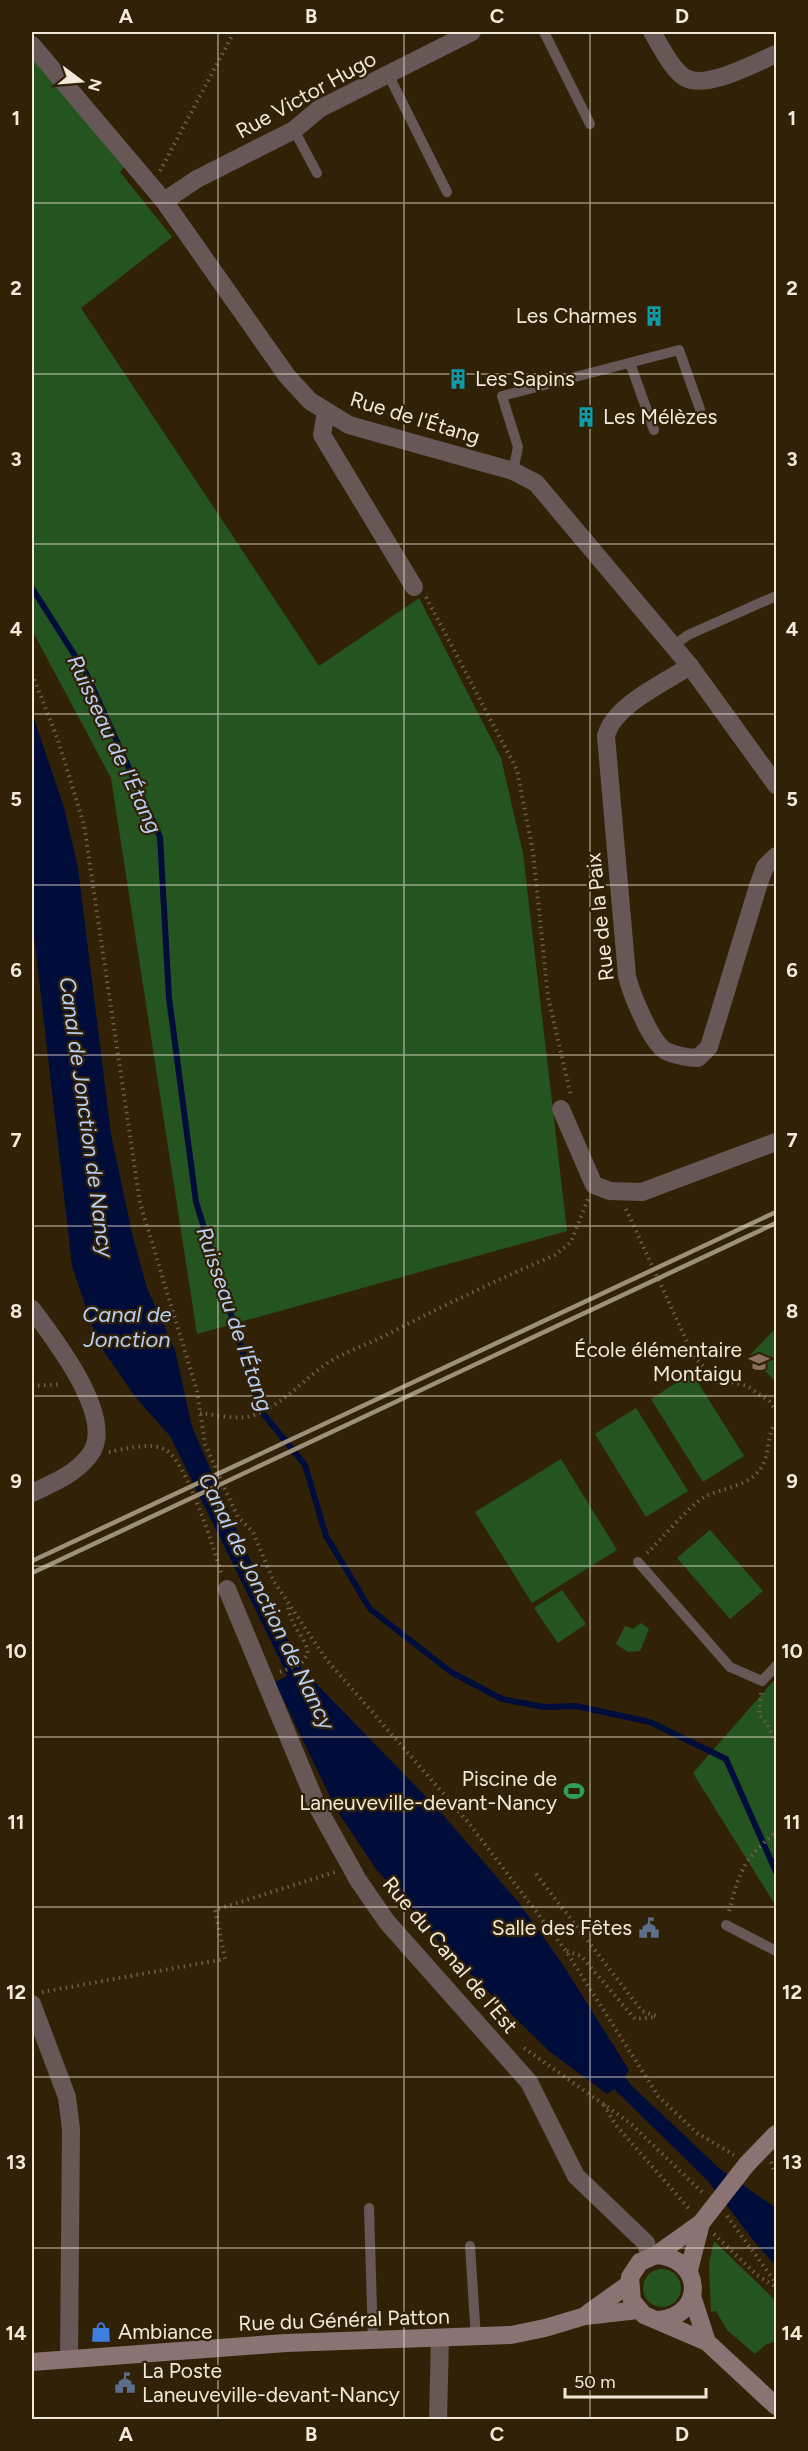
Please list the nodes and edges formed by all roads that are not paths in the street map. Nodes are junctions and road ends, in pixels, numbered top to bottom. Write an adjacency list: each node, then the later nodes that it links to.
1 (472, 32): 6 (street, Rue Victor Hugo)
2 (544, 32): 7 (lane)
3 (652, 32): 5 (street)
4 (32, 45): 11 (street, Rue de l'Étang)
5 (777, 54)
6 (388, 75): 8 (street, Rue Victor Hugo); 10 (lane)
7 (590, 124)
8 (294, 130): 9 (lane); 11 (street, Rue Victor Hugo)
9 (317, 173)
10 (447, 192)
11 (164, 201): 14 (street, Rue de l'Étang)
12 (630, 363): 13 (lane); 15 (lane); 16 (lane)
13 (700, 409)
14 (326, 412): 16 (street, Rue de l'Étang); 17 (street)
15 (654, 430)
16 (513, 471): 19 (street, Rue de l'Étang)
17 (414, 587)
18 (777, 596): 19 (lane)
19 (673, 646): 20 (street, Rue de l'Étang)
20 (690, 666): 21 (street, Rue de l'Étang); 22 (street, Rue de la Paix)
21 (777, 785)
22 (777, 856)
23 (561, 1109): 24 (street)
24 (777, 1142)
25 (32, 1309): 26 (street)
26 (32, 1493)
27 (638, 1562): 29 (lane)
28 (226, 1590): 37 (street, Rue du Canal de l'Est)
29 (777, 1666)
30 (726, 1925): 31 (lane)
31 (777, 1951)
32 (32, 2004): 48 (street)
33 (777, 2134): 35 (main road, bridge)
34 (369, 2208): 46 (lane)
35 (701, 2223): 37 (main road); 38 (main road)
36 (471, 2246): 45 (lane)
37 (653, 2256): 38 (main road); 39 (main road)
38 (689, 2270): 40 (main road)
39 (629, 2284): 41 (main road); 42 (main road, Rue du Général Patton)
40 (692, 2296): 43 (main road); 47 (main road)
41 (638, 2310): 42 (main road, Rue du Général Patton); 43 (main road)
42 (585, 2316): 45 (main road, Rue du Général Patton)
43 (660, 2320): 47 (main road)
44 (440, 2338): 45 (main road, Rue du Général Patton); 46 (main road, Rue du Général Patton); 51 (street)
45 (476, 2338)
46 (373, 2340): 48 (main road, Rue du Général Patton)
47 (707, 2342): 50 (main road)
48 (69, 2359): 49 (main road, Rue du Général Patton)
49 (32, 2362)
50 (777, 2406)
51 (438, 2420)

